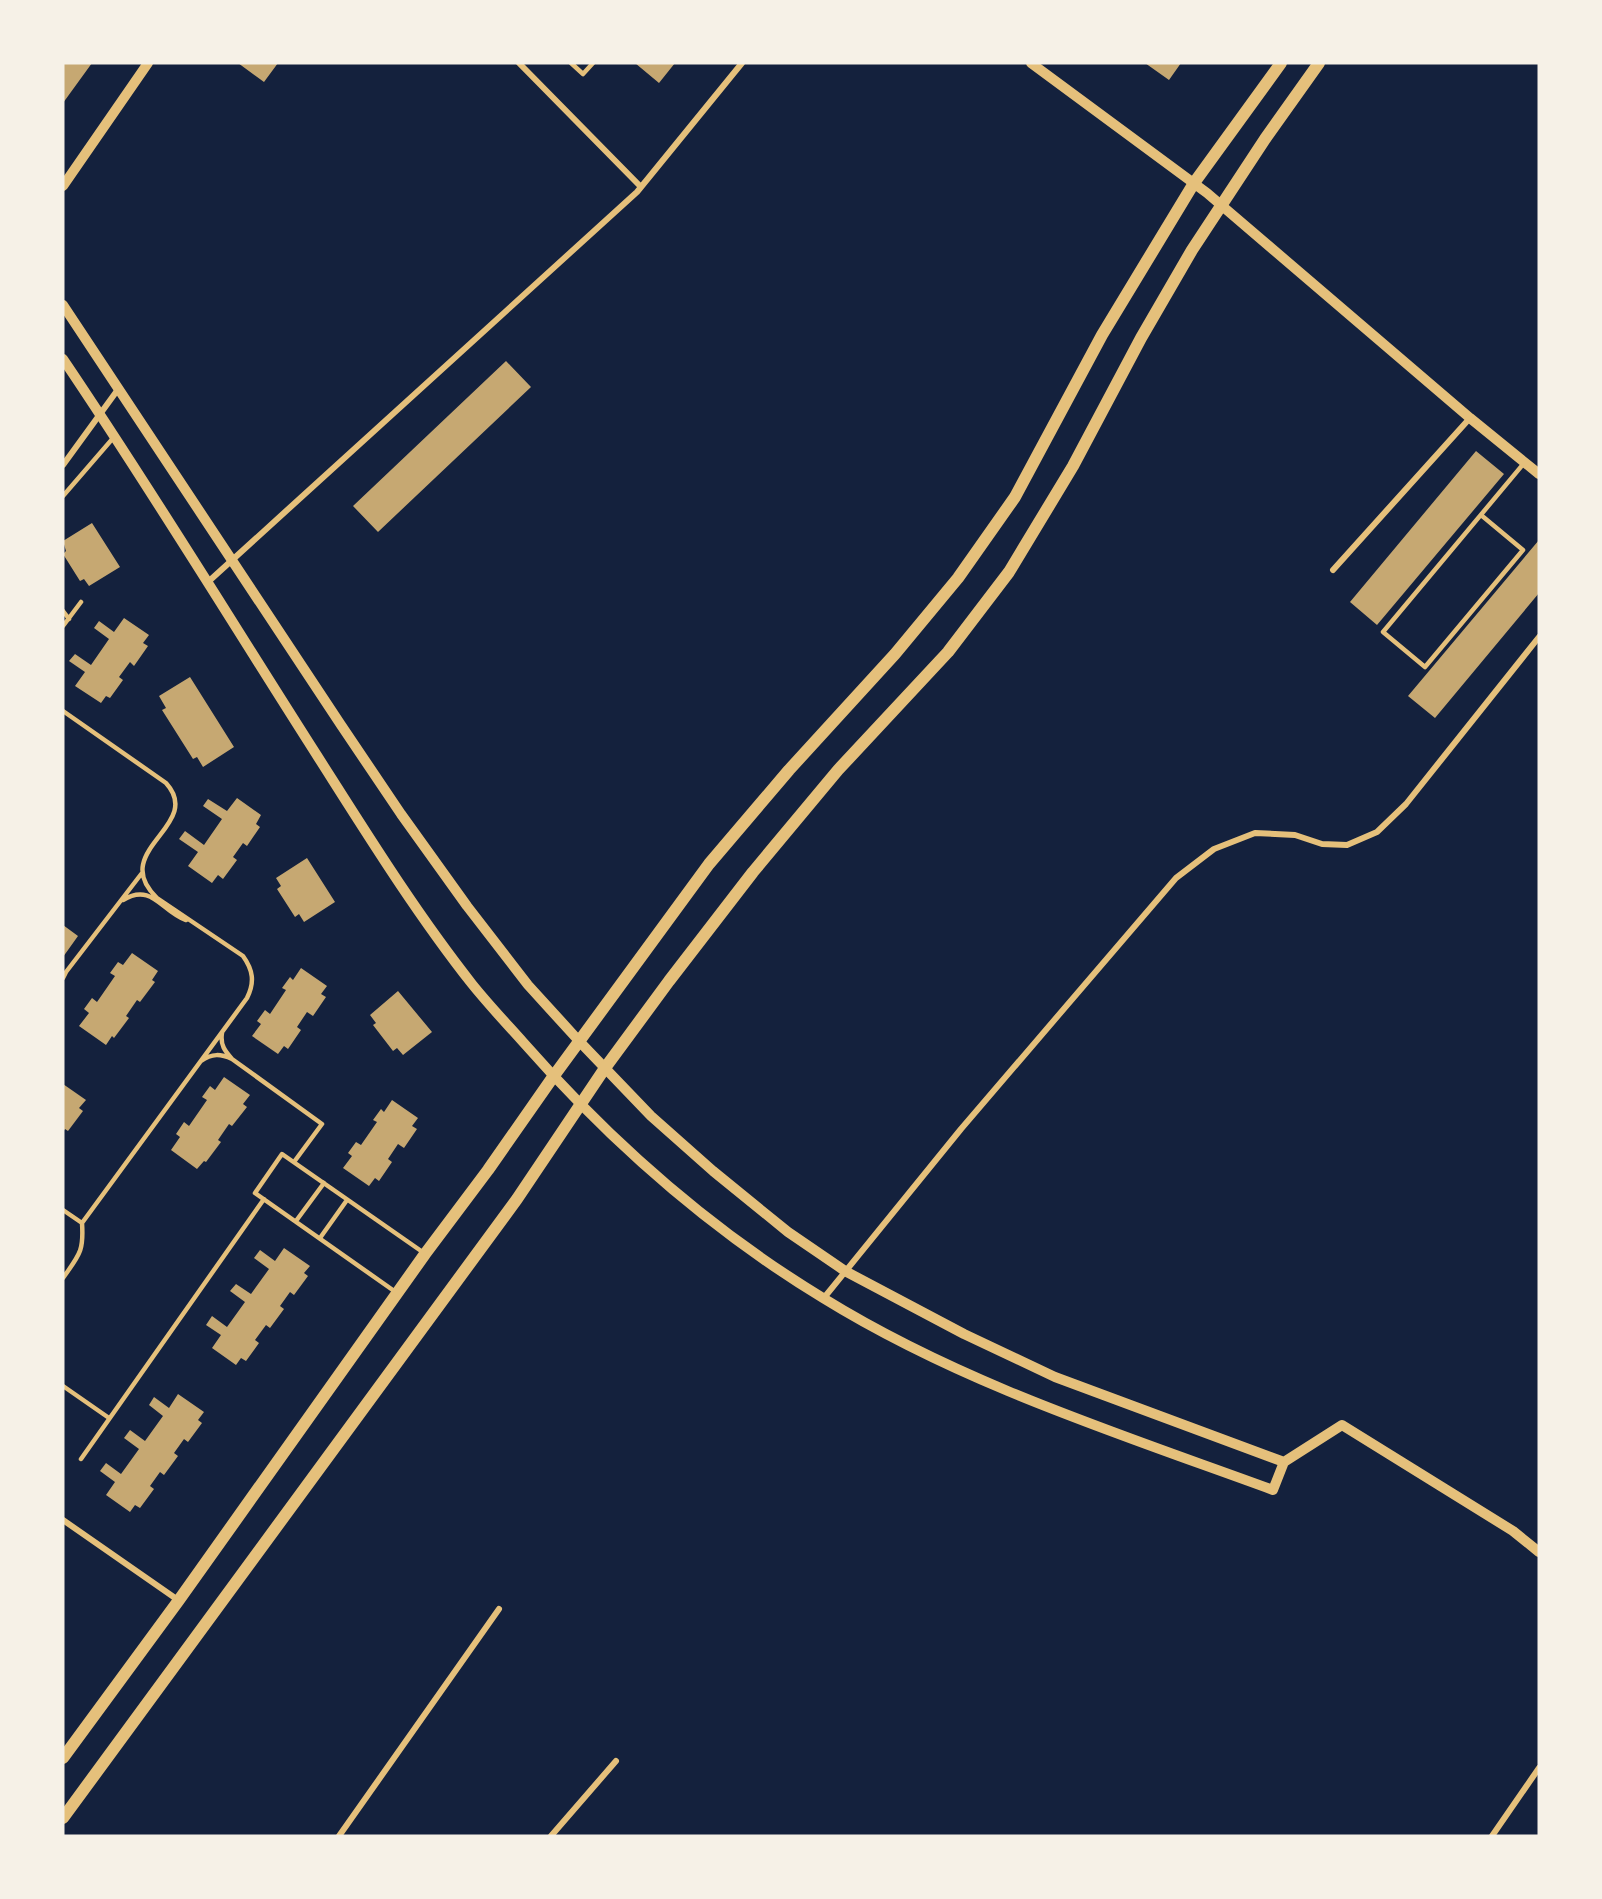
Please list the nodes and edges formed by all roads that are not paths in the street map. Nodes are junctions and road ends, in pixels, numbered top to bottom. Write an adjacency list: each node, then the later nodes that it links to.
1 (148, 63): 10 (street)
2 (519, 63): 11 (street)
3 (571, 63): 4 (lane)
4 (593, 63)
5 (742, 63): 11 (street)
6 (1031, 63): 9 (street)
7 (1281, 63): 9 (main road)
8 (1319, 63): 12 (main road)
9 (1194, 183): 12 (street); 38 (main road)
10 (63, 186)
11 (641, 187): 24 (street)
12 (1222, 206): 17 (street); 41 (main road)
13 (63, 305): 15 (street)
14 (63, 359): 16 (street)
15 (119, 387): 16 (street); 24 (street)
16 (101, 414): 18 (street); 20 (street)
17 (1470, 418): 19 (street); 25 (street)
18 (114, 436): 22 (lane); 26 (street)
19 (1524, 462): 21 (street); 23 (lane)
20 (63, 465)
21 (1539, 474)
22 (63, 496)
23 (1481, 515): 23 (lane)
24 (233, 560): 26 (street); 38 (street)
25 (1333, 570)
26 (208, 582): 42 (street)
27 (81, 602): 29 (lane)
28 (63, 611): 29 (lane)
29 (69, 619): 30 (lane)
30 (63, 626)
31 (1539, 636): 53 (street)
32 (63, 711): 33 (lane)
33 (142, 873): 34 (lane); 35 (lane)
34 (117, 904): 35 (lane); 36 (lane)
35 (192, 921): 37 (lane)
36 (63, 978)
37 (223, 1030): 39 (lane); 40 (lane)
38 (579, 1041): 41 (street); 42 (main road)
39 (232, 1059): 40 (lane); 44 (lane)
40 (197, 1065): 50 (lane)
41 (605, 1068): 43 (main road); 53 (street)
42 (553, 1077): 43 (street); 52 (main road)
43 (580, 1104): 56 (street); 68 (main road)
44 (294, 1162): 45 (lane); 46 (lane)
45 (324, 1183): 47 (lane); 49 (lane)
46 (264, 1199): 49 (lane); 58 (lane)
47 (347, 1200): 51 (lane); 52 (lane)
48 (63, 1210): 50 (lane)
49 (296, 1221): 51 (lane)
50 (82, 1223): 54 (lane)
51 (320, 1238): 55 (lane)
52 (425, 1254): 55 (main road)
53 (845, 1271): 56 (street); 60 (street)
54 (63, 1278)
55 (397, 1293): 63 (main road)
56 (823, 1299): 60 (street)
57 (63, 1386): 58 (lane)
58 (109, 1418): 59 (lane)
59 (81, 1460)
60 (1284, 1462): 62 (street)
61 (63, 1520): 63 (street)
62 (1539, 1552)
63 (178, 1600): 65 (main road)
64 (500, 1609): 69 (street)
65 (63, 1758)
66 (616, 1761): 70 (street)
67 (1539, 1768): 71 (street)
68 (63, 1818)
69 (339, 1836)
70 (551, 1836)
71 (1492, 1836)

